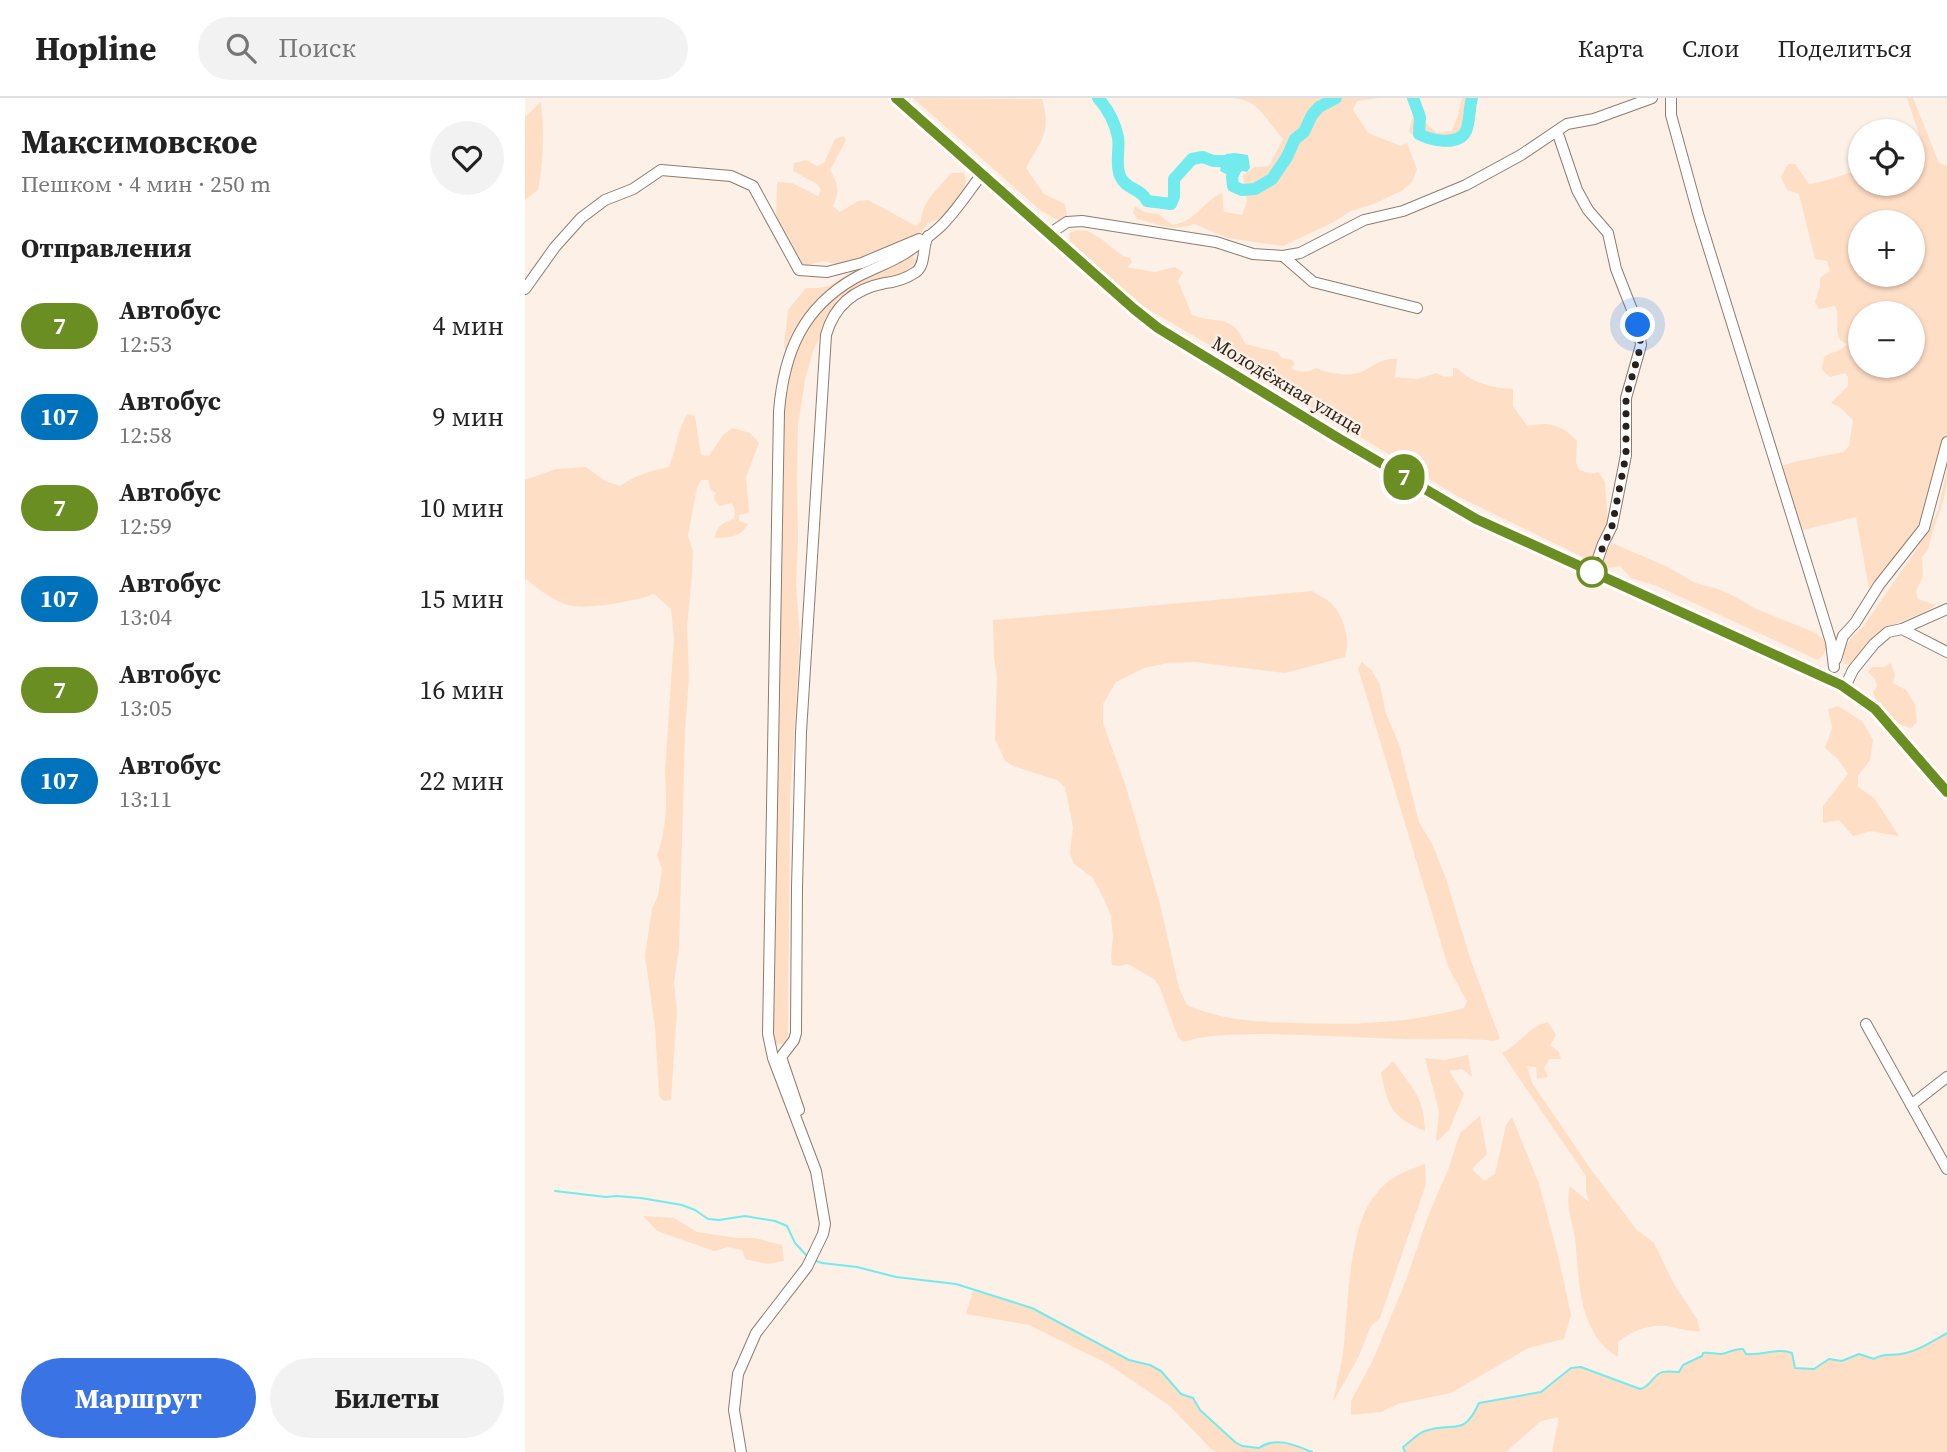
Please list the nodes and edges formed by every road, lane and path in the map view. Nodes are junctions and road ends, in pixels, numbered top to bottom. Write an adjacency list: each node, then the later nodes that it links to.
1 (896, 98): 5 (main road, Молодёжная улица)
2 (1652, 98): 4 (street)
3 (1671, 98): 16 (street)
4 (1557, 131): 8 (street); 12 (street)
5 (982, 174): 6 (street); 7 (main road, Молодёжная улица)
6 (930, 234): 9 (street); 22 (street); 22 (street)
7 (1049, 234): 8 (street); 12 (main road, Молодёжная улица)
8 (1283, 256): 10 (street)
9 (525, 289)
10 (1417, 308)
11 (1947, 442): 16 (street)
12 (1593, 573): 16 (main road, Молодёжная улица)
13 (1947, 610): 14 (street)
14 (1902, 629): 15 (street); 17 (street)
15 (1947, 652)
16 (1832, 673): 17 (main road, Молодёжная улица)
17 (1845, 687): 18 (main road, Молодёжная улица)
18 (1947, 792)
19 (1866, 1024): 21 (street)
20 (1947, 1077): 21 (street)
21 (1911, 1105): 23 (street)
22 (799, 1127): 24 (street)
23 (1947, 1169)
24 (741, 1452)

